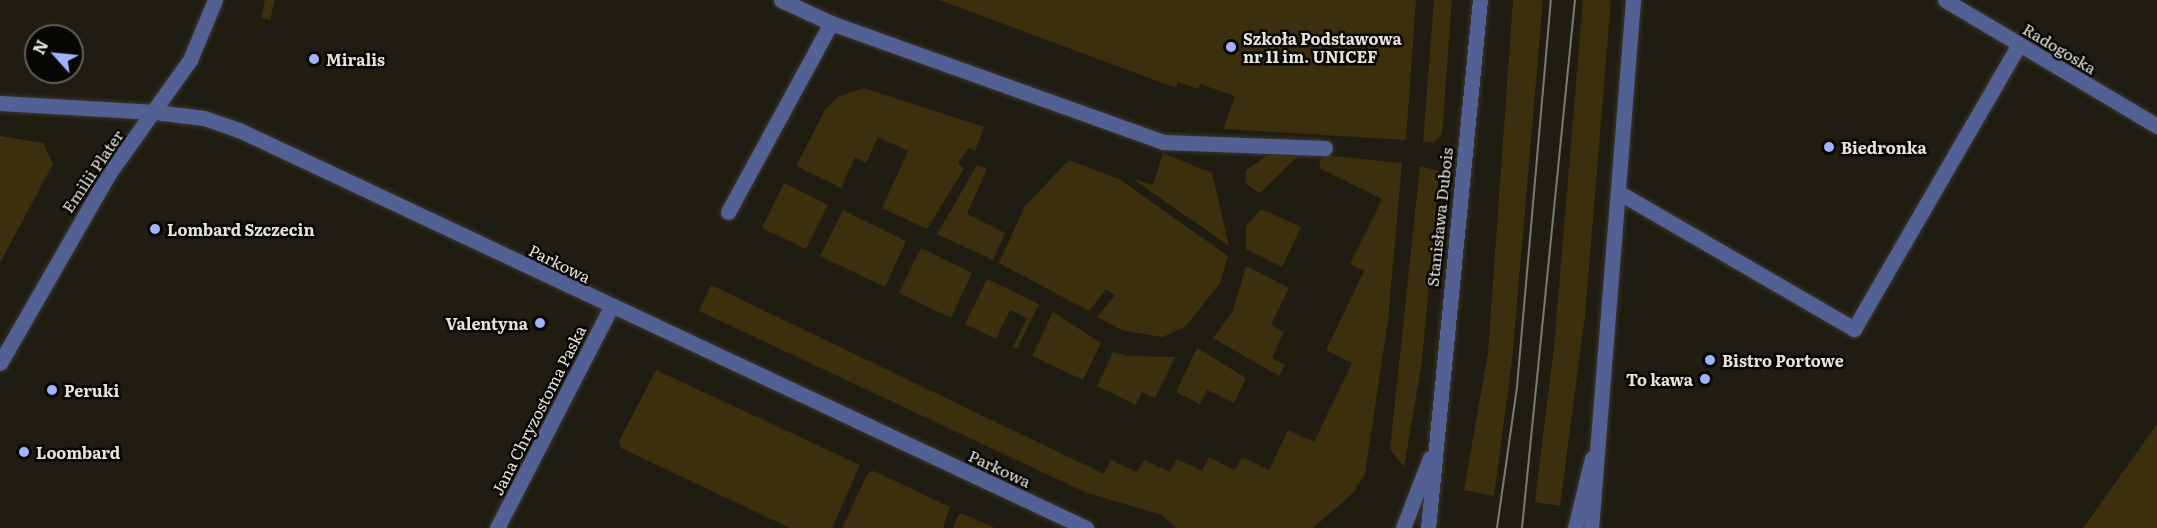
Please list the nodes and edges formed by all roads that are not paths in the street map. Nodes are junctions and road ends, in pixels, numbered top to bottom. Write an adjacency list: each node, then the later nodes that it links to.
1 (215, 0): 9 (street, Emilii Plater)
2 (781, 0): 6 (street)
3 (1480, 0): 17 (street, Stanisława Dubois)
4 (1633, 0): 12 (street)
5 (1945, 0): 7 (street, Radogoska)
6 (831, 23): 11 (street); 13 (street)
7 (2019, 44): 10 (street, Radogoska); 12 (street)
8 (0, 103): 9 (street, Parkowa)
9 (155, 112): 14 (street, Parkowa); 15 (street, Emilii Plater)
10 (2157, 126)
11 (1325, 148)
12 (1618, 192): 16 (street)
13 (728, 212)
14 (611, 308): 18 (street, Jana Chryzostoma Paska); 19 (street, Parkowa)
15 (0, 363)
16 (1601, 419): 22 (street); 23 (street)
17 (1434, 437): 20 (street, Stanisława Dubois); 21 (street, Stanisława Dubois)
18 (497, 528)
19 (1086, 528)
20 (1403, 528)
21 (1428, 528)
22 (1575, 528)
23 (1591, 528)

